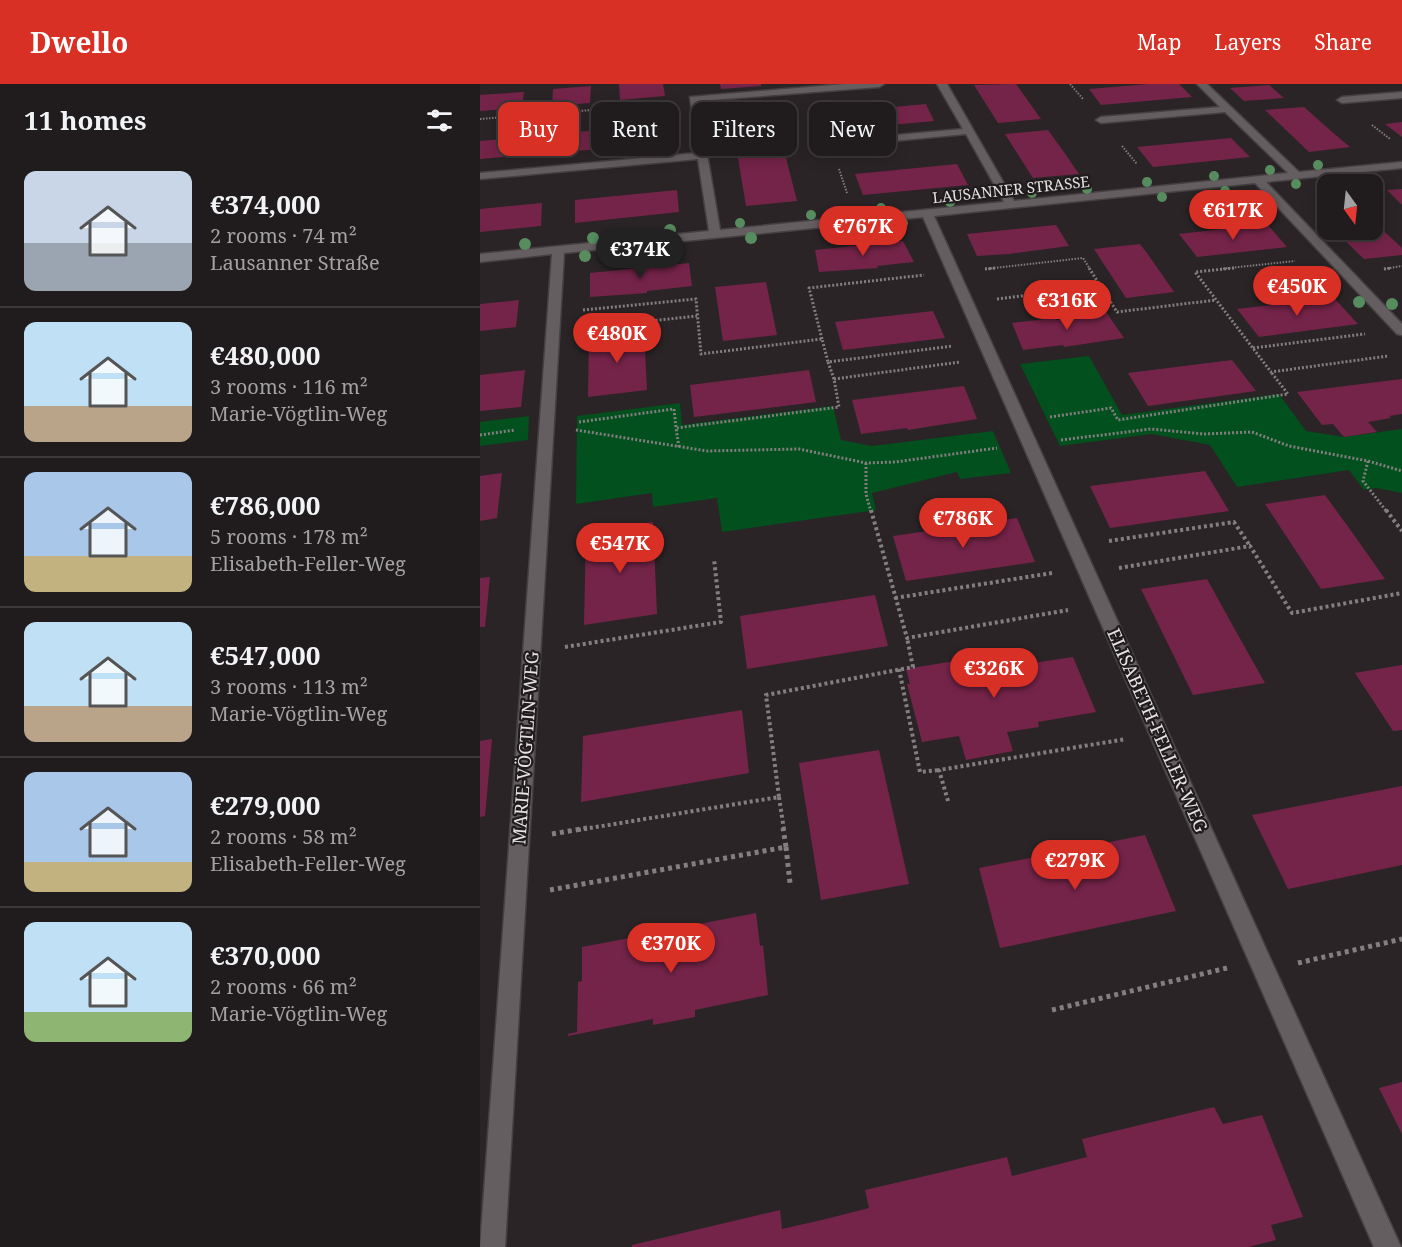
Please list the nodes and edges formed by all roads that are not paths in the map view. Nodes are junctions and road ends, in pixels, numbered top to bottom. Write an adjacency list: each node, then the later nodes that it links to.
1 (879, 84): 6 (street)
2 (942, 84): 9 (street)
3 (1202, 84): 7 (street)
4 (1402, 95): 5 (street)
5 (1342, 100)
6 (693, 102)
7 (1225, 109): 8 (street); 14 (street)
8 (1101, 120)
9 (968, 132): 10 (street); 16 (street)
10 (896, 138)
11 (702, 156): 13 (street); 18 (street)
12 (1402, 165): 14 (street, LAUSANNER STRASSE)
13 (480, 176)
14 (1298, 176): 15 (street, LAUSANNER STRASSE)
15 (1258, 180): 16 (street, LAUSANNER STRASSE); 21 (street)
16 (1011, 205): 17 (street, LAUSANNER STRASSE)
17 (927, 213): 18 (street, LAUSANNER STRASSE); 23 (street, ELISABETH-FELLER-WEG)
18 (715, 234): 19 (street, LAUSANNER STRASSE)
19 (558, 250): 20 (street, LAUSANNER STRASSE); 22 (street, MARIE-VÖGTLIN-WEG)
20 (480, 258)
21 (1402, 332)
22 (492, 1247)
23 (1388, 1247)

